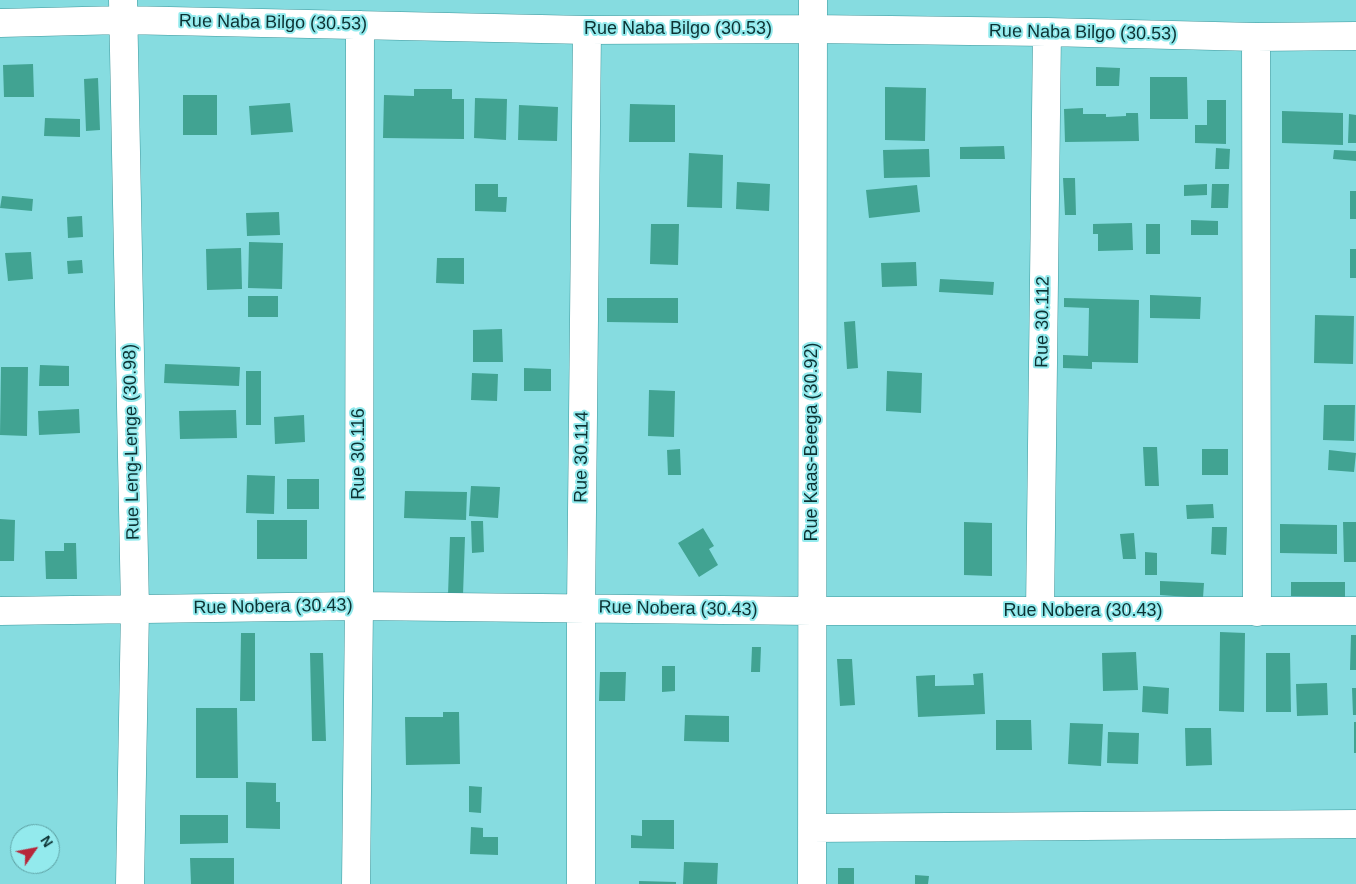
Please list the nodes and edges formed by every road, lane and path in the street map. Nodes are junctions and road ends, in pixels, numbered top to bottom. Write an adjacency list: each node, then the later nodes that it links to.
1 (813, 0): 5 (street, Rue Kaas-Beega (30.92))
2 (123, 10): 3 (street, Rue Naba Bilgo (30.53)); 4 (street, Rue Naba Bilgo (30.53)); 12 (street, Rue Leng-Lenge (30.98))
3 (0, 23)
4 (360, 24): 6 (street, Rue Naba Bilgo (30.53)); 10 (street, Rue 30.116)
5 (812, 29): 6 (street, Rue Naba Bilgo (30.53)); 7 (street, Rue Naba Bilgo (30.53)); 14 (street, Rue Kaas-Beega (30.92))
6 (587, 30): 11 (street, Rue 30.114)
7 (1047, 32): 9 (street, Rue Naba Bilgo (30.53)); 15 (street, Rue 30.112)
8 (1356, 36): 9 (street, Rue Naba Bilgo (30.53))
9 (1256, 37): 16 (street)
10 (359, 606): 11 (street, Rue Nobera (30.43)); 12 (street, Rue Nobera (30.43)); 21 (street, Rue 30.116)
11 (581, 608): 14 (street, Rue Nobera (30.43)); 22 (street, Rue 30.114)
12 (135, 609): 13 (street, Rue Nobera (30.43)); 20 (street, Rue Leng-Lenge (30.98))
13 (0, 610)
14 (812, 611): 15 (street, Rue Nobera (30.43)); 19 (street, Rue Kaas-Beega (30.92))
15 (1040, 611): 16 (street, Rue Nobera (30.43))
16 (1257, 612): 17 (street, Rue Nobera (30.43))
17 (1356, 612)
18 (1356, 824): 19 (street)
19 (812, 828): 23 (street, Rue Kaas-Beega (30.92))
20 (130, 884)
21 (356, 884)
22 (581, 884)
23 (812, 884)

